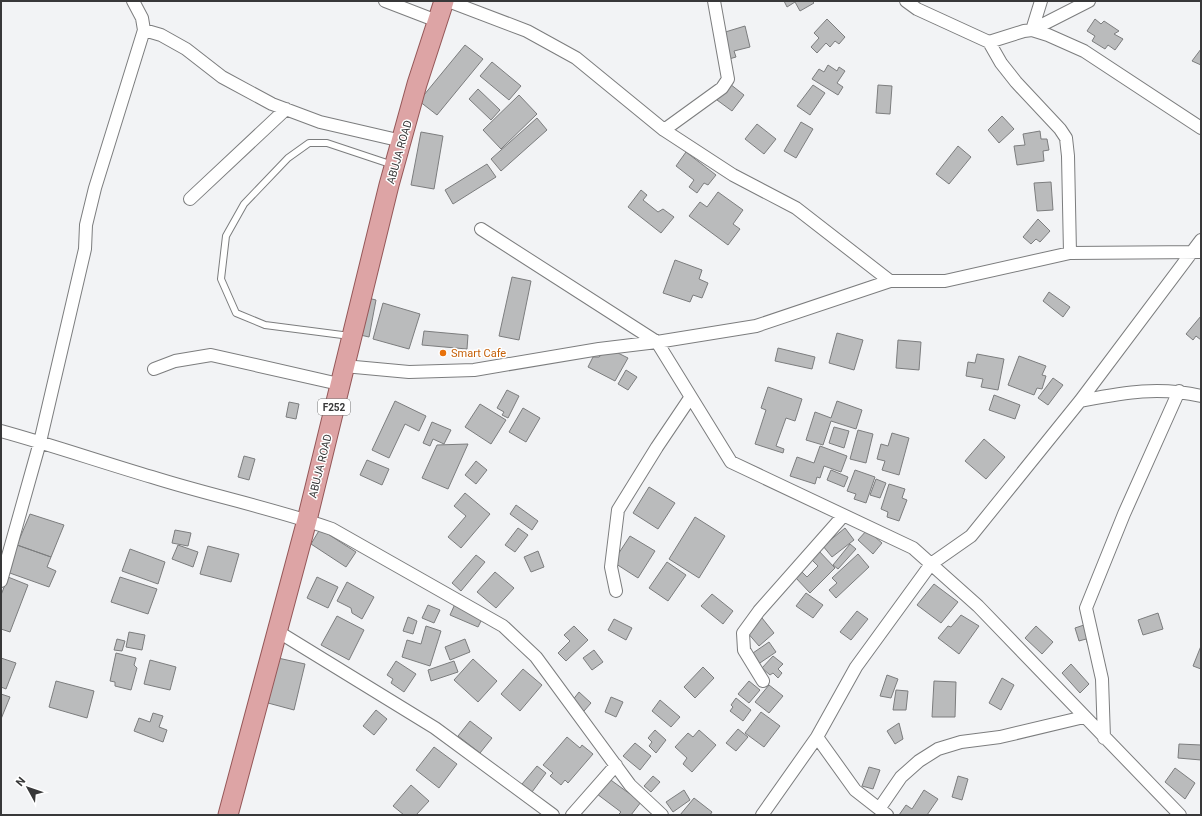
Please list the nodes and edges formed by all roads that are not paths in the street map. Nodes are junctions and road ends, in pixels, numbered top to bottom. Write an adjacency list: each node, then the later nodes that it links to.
1 (133, 1): 10 (street)
2 (385, 1): 9 (street)
3 (444, 1): 9 (main road, ABUJA ROAD / F252)
4 (448, 1): 15 (street)
5 (714, 1): 15 (street)
6 (906, 1): 12 (street)
7 (1041, 1): 11 (street)
8 (1090, 1): 11 (street)
9 (437, 21): 16 (main road, ABUJA ROAD / F252)
10 (144, 30): 13 (street); 33 (street)
11 (1032, 30): 12 (street); 14 (street)
12 (989, 42): 22 (street)
13 (286, 109): 16 (street); 18 (street)
14 (1201, 128)
15 (664, 130): 23 (street)
16 (402, 141): 17 (main road, ABUJA ROAD / F252)
17 (395, 166): 24 (main road, ABUJA ROAD / F252); 24 (lane)
18 (190, 199)
19 (481, 229): 25 (street)
20 (1201, 240): 21 (street)
21 (1197, 252): 22 (street); 31 (street)
22 (1070, 253): 23 (street)
23 (890, 281): 25 (street)
24 (351, 336): 27 (main road, ABUJA ROAD / F252)
25 (657, 342): 27 (street); 30 (street)
26 (154, 369): 27 (street)
27 (341, 375): 35 (main road, ABUJA ROAD / F252)
28 (1179, 391): 29 (street); 31 (street); 43 (street)
29 (1201, 396)
30 (690, 398): 34 (street); 38 (street)
31 (1080, 401): 36 (street)
32 (1, 431): 33 (street)
33 (40, 442): 35 (street); 37 (street)
34 (843, 516): 36 (street); 40 (street)
35 (307, 520): 39 (main road, ABUJA ROAD / F252); 44 (street)
36 (930, 564): 41 (street); 42 (street)
37 (1, 581)
38 (616, 591)
39 (277, 631): 46 (main road, ABUJA ROAD / F252); 47 (street)
40 (763, 681)
41 (1084, 718): 43 (street); 45 (street)
42 (817, 737): 45 (street); 50 (street)
43 (1104, 738): 51 (street)
44 (616, 765): 48 (street); 49 (street)
45 (883, 812)
46 (228, 815)
47 (553, 815)
48 (572, 815)
49 (662, 815)
50 (762, 815)
51 (1180, 815)

